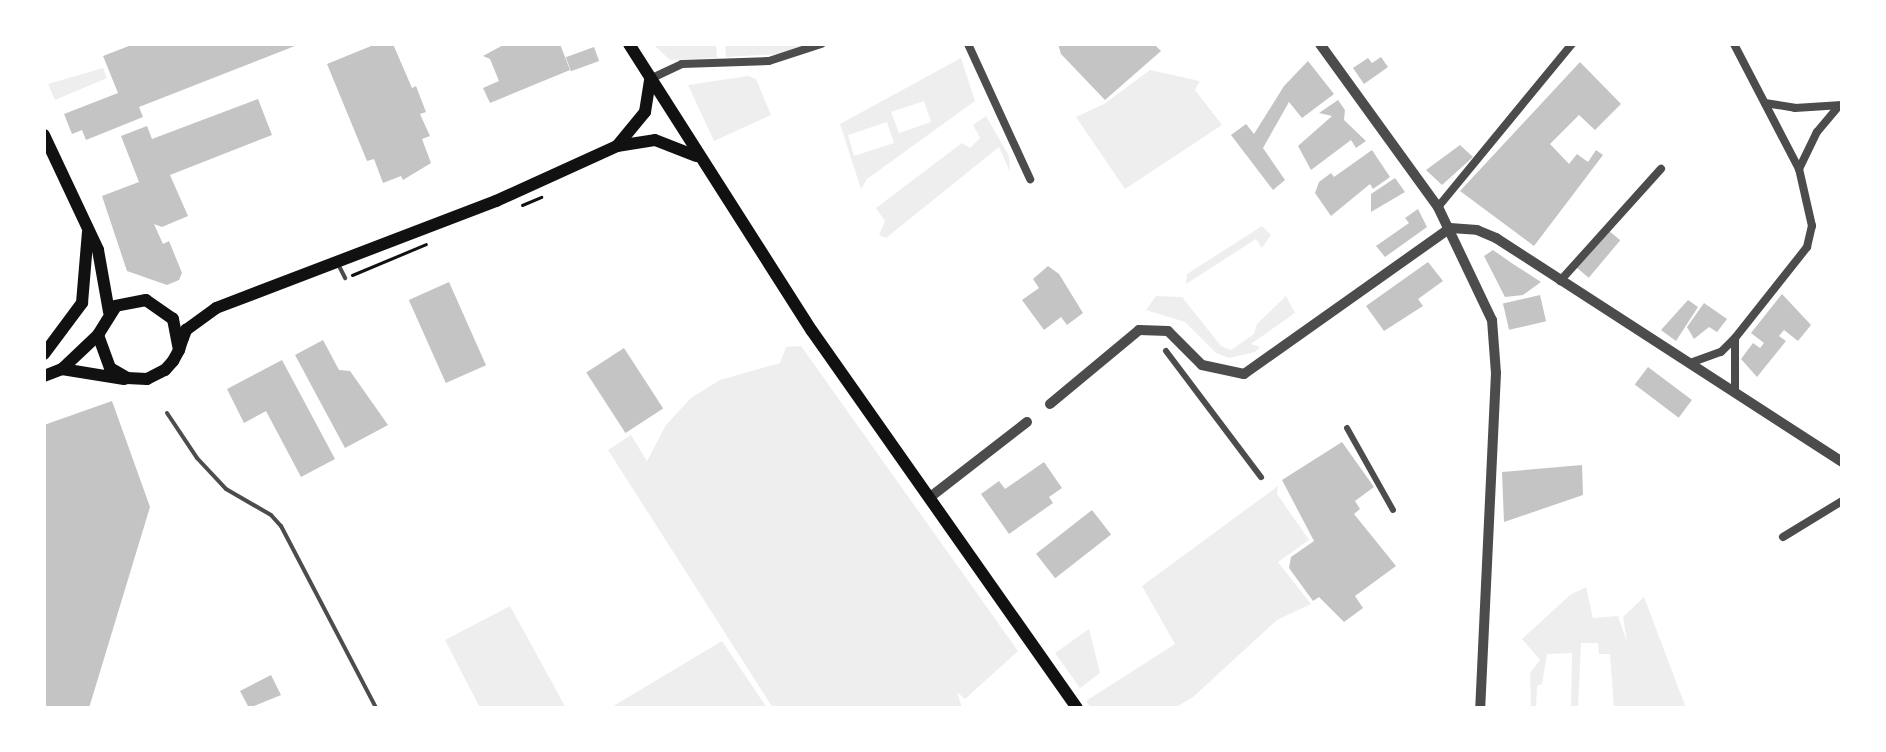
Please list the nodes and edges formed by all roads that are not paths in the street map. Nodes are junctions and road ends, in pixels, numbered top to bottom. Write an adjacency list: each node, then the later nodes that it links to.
1 (629, 44): 7 (main road)
2 (821, 44): 7 (street)
3 (968, 44): 15 (street)
4 (1320, 44): 16 (street)
5 (1572, 44): 16 (street)
6 (1734, 44): 8 (street)
7 (650, 79): 11 (main road); 12 (main road)
8 (1765, 103): 9 (street); 14 (street)
9 (1841, 105): 14 (street)
10 (44, 135): 18 (main road)
11 (617, 146): 12 (main road); 19 (main road)
12 (696, 156): 39 (main road)
13 (1661, 169): 21 (street)
14 (1799, 169): 24 (street)
15 (1030, 179)
16 (1438, 207): 17 (street)
17 (1450, 228): 21 (street); 33 (street); 45 (street)
18 (88, 232): 22 (main road); 27 (main road)
19 (338, 264): 20 (lane); 25 (main road)
20 (345, 278)
21 (1560, 281): 28 (street)
22 (109, 312): 23 (main road); 25 (main road)
23 (98, 335): 29 (main road); 31 (main road)
24 (1735, 338): 28 (street); 32 (street)
25 (179, 350): 31 (main road)
26 (1166, 351): 38 (street)
27 (44, 354)
28 (1690, 363): 32 (street)
29 (62, 369): 30 (main road); 31 (main road)
30 (44, 376)
31 (127, 378)
32 (1735, 393): 37 (street)
33 (1050, 404)
34 (167, 413): 43 (lane)
35 (1027, 422): 39 (street)
36 (1347, 428): 41 (street)
37 (1842, 462)
38 (1261, 477)
39 (929, 498): 44 (main road)
40 (1842, 501): 42 (street)
41 (1393, 510)
42 (1783, 537)
43 (376, 708)
44 (1077, 708)
45 (1480, 708)

